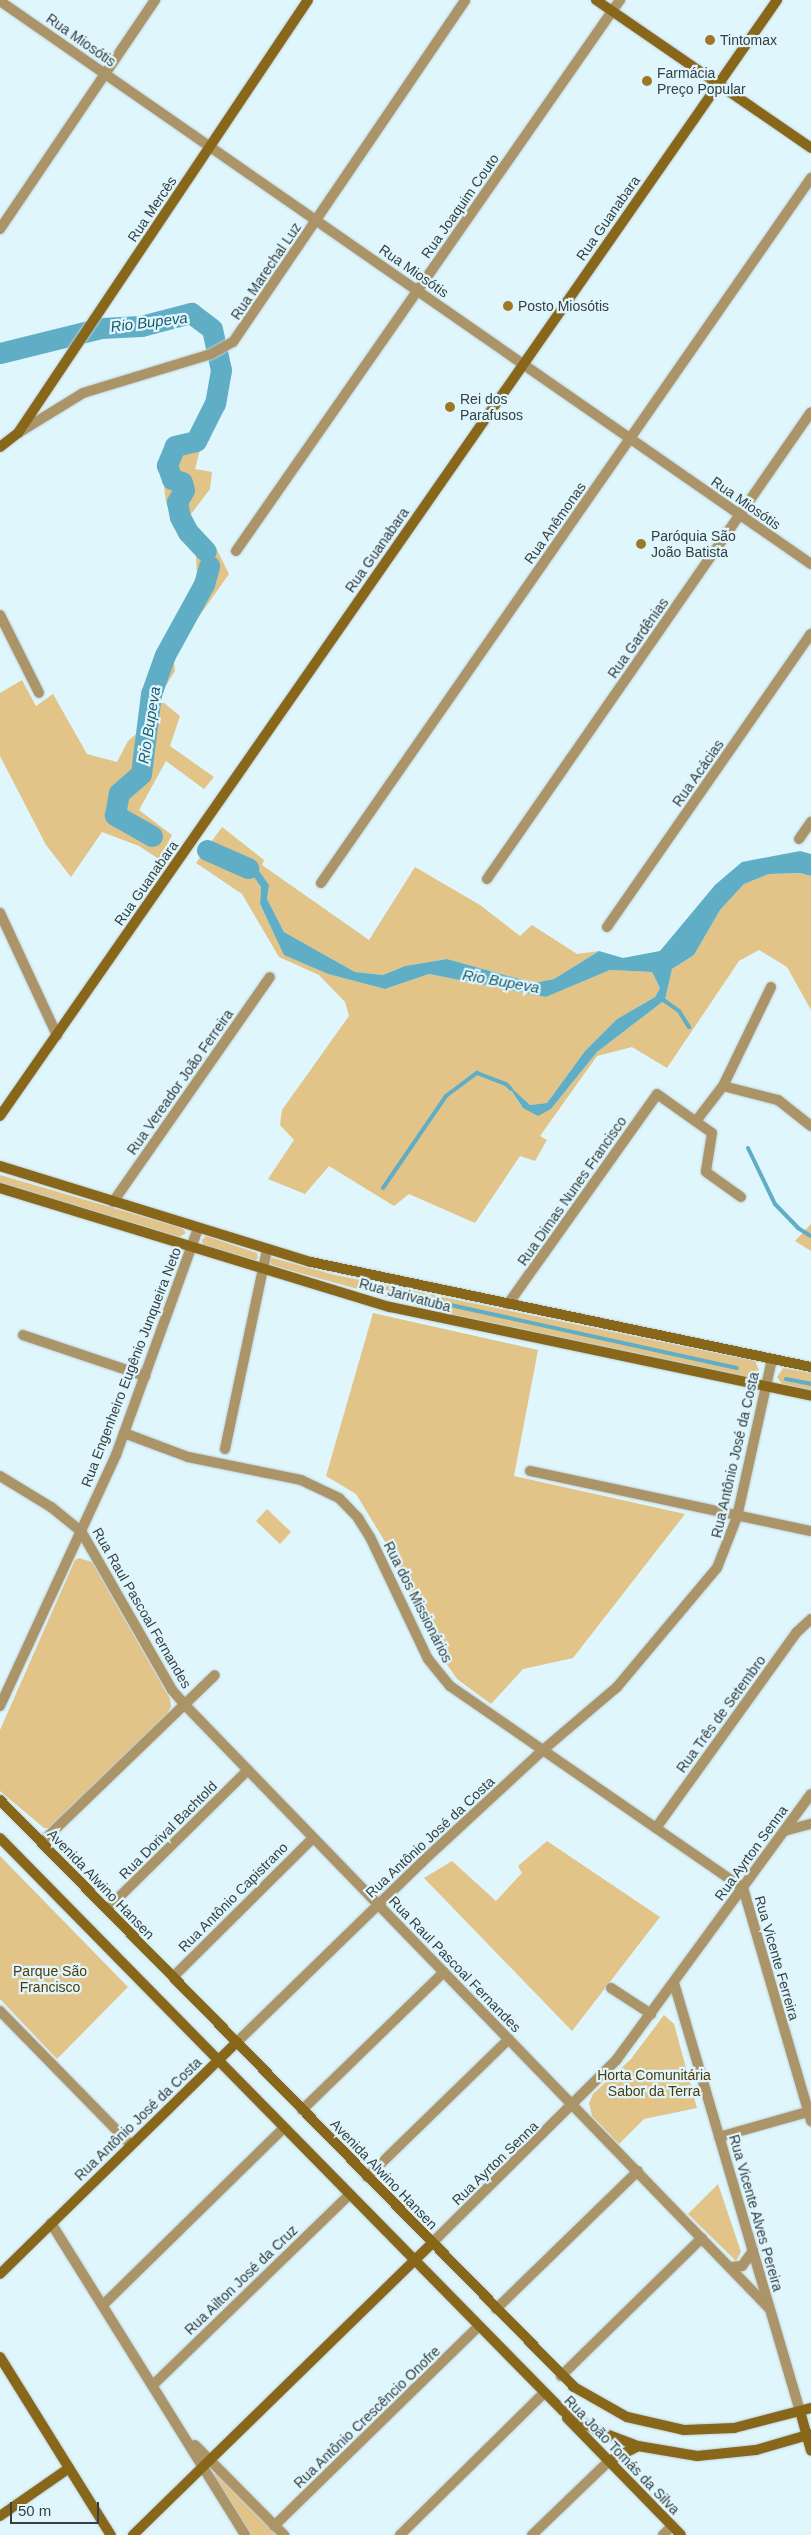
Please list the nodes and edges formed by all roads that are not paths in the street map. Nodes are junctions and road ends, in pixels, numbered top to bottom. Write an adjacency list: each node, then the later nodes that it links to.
1 (155, 0): 9 (street)
2 (308, 0): 11 (street, Rua Mercês)
3 (465, 0): 14 (street, Rua Marechal Luz)
4 (596, 0): 8 (street)
5 (620, 0): 8 (street, Rua Joaquim Couto)
6 (777, 0): 10 (street, Rua Guanabara)
7 (0, 1): 9 (street, Rua Miosótis)
8 (613, 11): 10 (street); 16 (street, Rua Joaquim Couto)
9 (105, 74): 11 (street, Rua Miosótis); 15 (street)
10 (718, 84): 12 (street); 17 (street, Rua Guanabara)
11 (210, 146): 14 (street, Rua Miosótis); 19 (street, Rua Mercês)
12 (811, 148)
13 (811, 178): 20 (street, Rua Anêmonas)
14 (317, 221): 16 (street, Rua Miosótis); 19 (street, Rua Marechal Luz)
15 (0, 229)
16 (418, 291): 17 (street, Rua Miosótis); 23 (street, Rua Joaquim Couto)
17 (523, 364): 20 (street, Rua Miosótis); 36 (street, Rua Guanabara)
18 (811, 412): 22 (street, Rua Gardênias)
19 (18, 433): 21 (street, Rua Marechal Luz)
20 (630, 439): 22 (street, Rua Miosótis); 31 (street, Rua Anêmonas)
21 (0, 447)
22 (740, 515): 24 (street, Rua Miosótis); 30 (street, Rua Gardênias)
23 (236, 551)
24 (811, 564)
25 (0, 614): 27 (street)
26 (811, 634): 33 (street, Rua Acácias)
27 (39, 693)
28 (811, 822): 29 (street)
29 (799, 839)
30 (487, 879)
31 (321, 883)
32 (0, 913): 36 (street)
33 (607, 927)
34 (270, 978): 44 (street, Rua Vereador João Ferreira)
35 (771, 987): 37 (street)
36 (57, 1034): 38 (street, Rua Guanabara)
37 (723, 1086): 39 (street); 40 (street)
38 (0, 1116)
39 (696, 1120): 43 (street); 49 (street, Rua Dimas Nunes Francisco)
40 (811, 1126)
41 (1, 1165): 44 (street, Rua Jarivatuba)
42 (0, 1188): 46 (street, Rua Jarivatuba)
43 (741, 1197)
44 (113, 1202): 45 (street, Rua Jarivatuba)
45 (198, 1228): 46 (street, Rua Engenheiro Eugênio Junqueira Neto); 47 (street, Rua Jarivatuba)
46 (192, 1246): 48 (street, Rua Jarivatuba); 53 (street, Rua Engenheiro Eugênio Junqueira Neto)
47 (267, 1250): 48 (street); 49 (street, Rua Jarivatuba)
48 (263, 1268): 54 (street, Rua Jarivatuba); 57 (street)
49 (508, 1304): 51 (street, Rua Jarivatuba)
50 (23, 1335): 53 (street)
51 (772, 1359): 52 (street, Rua Jarivatuba); 54 (street, Rua Antônio José da Costa)
52 (811, 1367)
53 (145, 1376): 56 (street, Rua Engenheiro Eugênio Junqueira Neto)
54 (766, 1387): 55 (street, Rua Jarivatuba); 60 (street, Rua Antônio José da Costa)
55 (811, 1396)
56 (124, 1433): 61 (street, Rua Engenheiro Eugênio Junqueira Neto); 67 (street, Rua dos Missionários)
57 (225, 1450)
58 (530, 1471): 60 (street)
59 (0, 1478): 61 (street, Rua Raul Pascoal Fernandes)
60 (737, 1517): 62 (street); 67 (street, Rua Antônio José da Costa)
61 (81, 1531): 65 (street, Rua Raul Pascoal Fernandes); 66 (street, Rua Engenheiro Eugênio Junqueira Neto)
62 (811, 1532)
63 (811, 1619): 72 (street, Rua Três de Setembro)
64 (215, 1675): 65 (street)
65 (184, 1704): 68 (street, Rua Raul Pascoal Fernandes); 76 (street)
66 (0, 1706)
67 (543, 1750): 72 (street, Rua dos Missionários); 78 (street, Rua Antônio José da Costa)
68 (248, 1770): 75 (street, Rua Raul Pascoal Fernandes); 79 (street, Rua Dorival Bachtold)
69 (811, 1794): 73 (street, Rua Ayrton Senna)
70 (0, 1800): 76 (street, Avenida Alwino Hansen)
71 (811, 1824): 73 (street)
72 (656, 1828): 77 (street, Rua dos Missionários)
73 (784, 1831): 77 (street, Rua Ayrton Senna)
74 (0, 1838): 88 (street)
75 (314, 1838): 78 (street, Rua Raul Pascoal Fernandes); 81 (street, Rua Antônio Capistrano)
76 (42, 1842): 79 (street, Avenida Alwino Hansen)
77 (743, 1888): 82 (street, Rua Ayrton Senna); 91 (street, Rua Vicente Ferreira)
78 (378, 1904): 80 (street, Rua Raul Pascoal Fernandes); 87 (street, Rua Antônio José da Costa)
79 (107, 1909): 81 (street, Avenida Alwino Hansen)
80 (444, 1972): 86 (street, Rua Raul Pascoal Fernandes); 90 (street)
81 (173, 1977): 87 (street, Avenida Alwino Hansen)
82 (674, 1983): 85 (street, Rua Ayrton Senna); 93 (street, Rua Vicente Alves Pereira)
83 (611, 1988): 85 (street)
84 (0, 2011): 94 (street)
85 (651, 2014): 89 (street, Rua Ayrton Senna)
86 (509, 2039): 89 (street, Rua Raul Pascoal Fernandes); 96 (street)
87 (237, 2042): 88 (street, Rua Antônio José da Costa); 90 (street, Avenida Alwino Hansen)
88 (218, 2061): 92 (street); 94 (street, Rua Antônio José da Costa)
89 (574, 2105): 95 (street, Rua Raul Pascoal Fernandes); 100 (street, Rua Ayrton Senna)
90 (302, 2110): 96 (street, Avenida Alwino Hansen)
91 (810, 2115): 93 (street)
92 (284, 2128): 97 (street); 105 (street)
93 (719, 2138): 101 (street, Rua Vicente Alves Pereira)
94 (132, 2145): 98 (street, Rua Antônio José da Costa)
95 (638, 2171): 99 (street, Rua Raul Pascoal Fernandes); 107 (street)
96 (367, 2177): 100 (street, Avenida Alwino Hansen)
97 (349, 2195): 102 (street); 111 (street, Rua Ailton José da Cruz)
98 (51, 2223): 104 (street, Rua Antônio José da Costa); 105 (street)
99 (702, 2238): 103 (street, Rua Raul Pascoal Fernandes); 110 (street)
100 (432, 2243): 102 (street, Rua Ayrton Senna); 107 (street, Avenida Alwino Hansen)
101 (753, 2251): 103 (street); 106 (street, Rua Vicente Alves Pereira)
102 (413, 2261): 108 (street); 119 (street, Rua Ayrton Senna)
103 (731, 2268): 106 (street, Rua Raul Pascoal Fernandes)
104 (0, 2274)
105 (103, 2305): 111 (street)
106 (769, 2308): 114 (street, Rua Vicente Alves Pereira)
107 (496, 2309): 110 (street, Avenida Alwino Hansen)
108 (478, 2327): 112 (street); 122 (street, Rua Antônio Crescêncio Onofre)
109 (0, 2357): 120 (street)
110 (561, 2376): 114 (street, Avenida Alwino Hansen)
111 (153, 2385): 119 (street)
112 (543, 2394): 116 (street); 118 (street, Rua João Tomás da Silva); 128 (street)
113 (811, 2408): 114 (street, Avenida Alwino Hansen)
114 (800, 2411): 115 (street, Rua Vicente Alves Pereira)
115 (809, 2435): 116 (street); 117 (street, Rua Vicente Alves Pereira)
116 (638, 2446): 118 (street)
117 (811, 2451)
118 (609, 2461): 123 (street, Rua João Tomás da Silva); 129 (street)
119 (207, 2463): 122 (street); 125 (street, Rua Ayrton Senna); 126 (street)
120 (69, 2468): 121 (street); 124 (street)
121 (0, 2516)
122 (274, 2526): 127 (street)
123 (672, 2526): 130 (street); 131 (street, Rua João Tomás da Silva)
124 (111, 2535)
125 (134, 2535)
126 (245, 2535)
127 (284, 2535)
128 (400, 2535)
129 (532, 2535)
130 (663, 2535)
131 (681, 2535)

